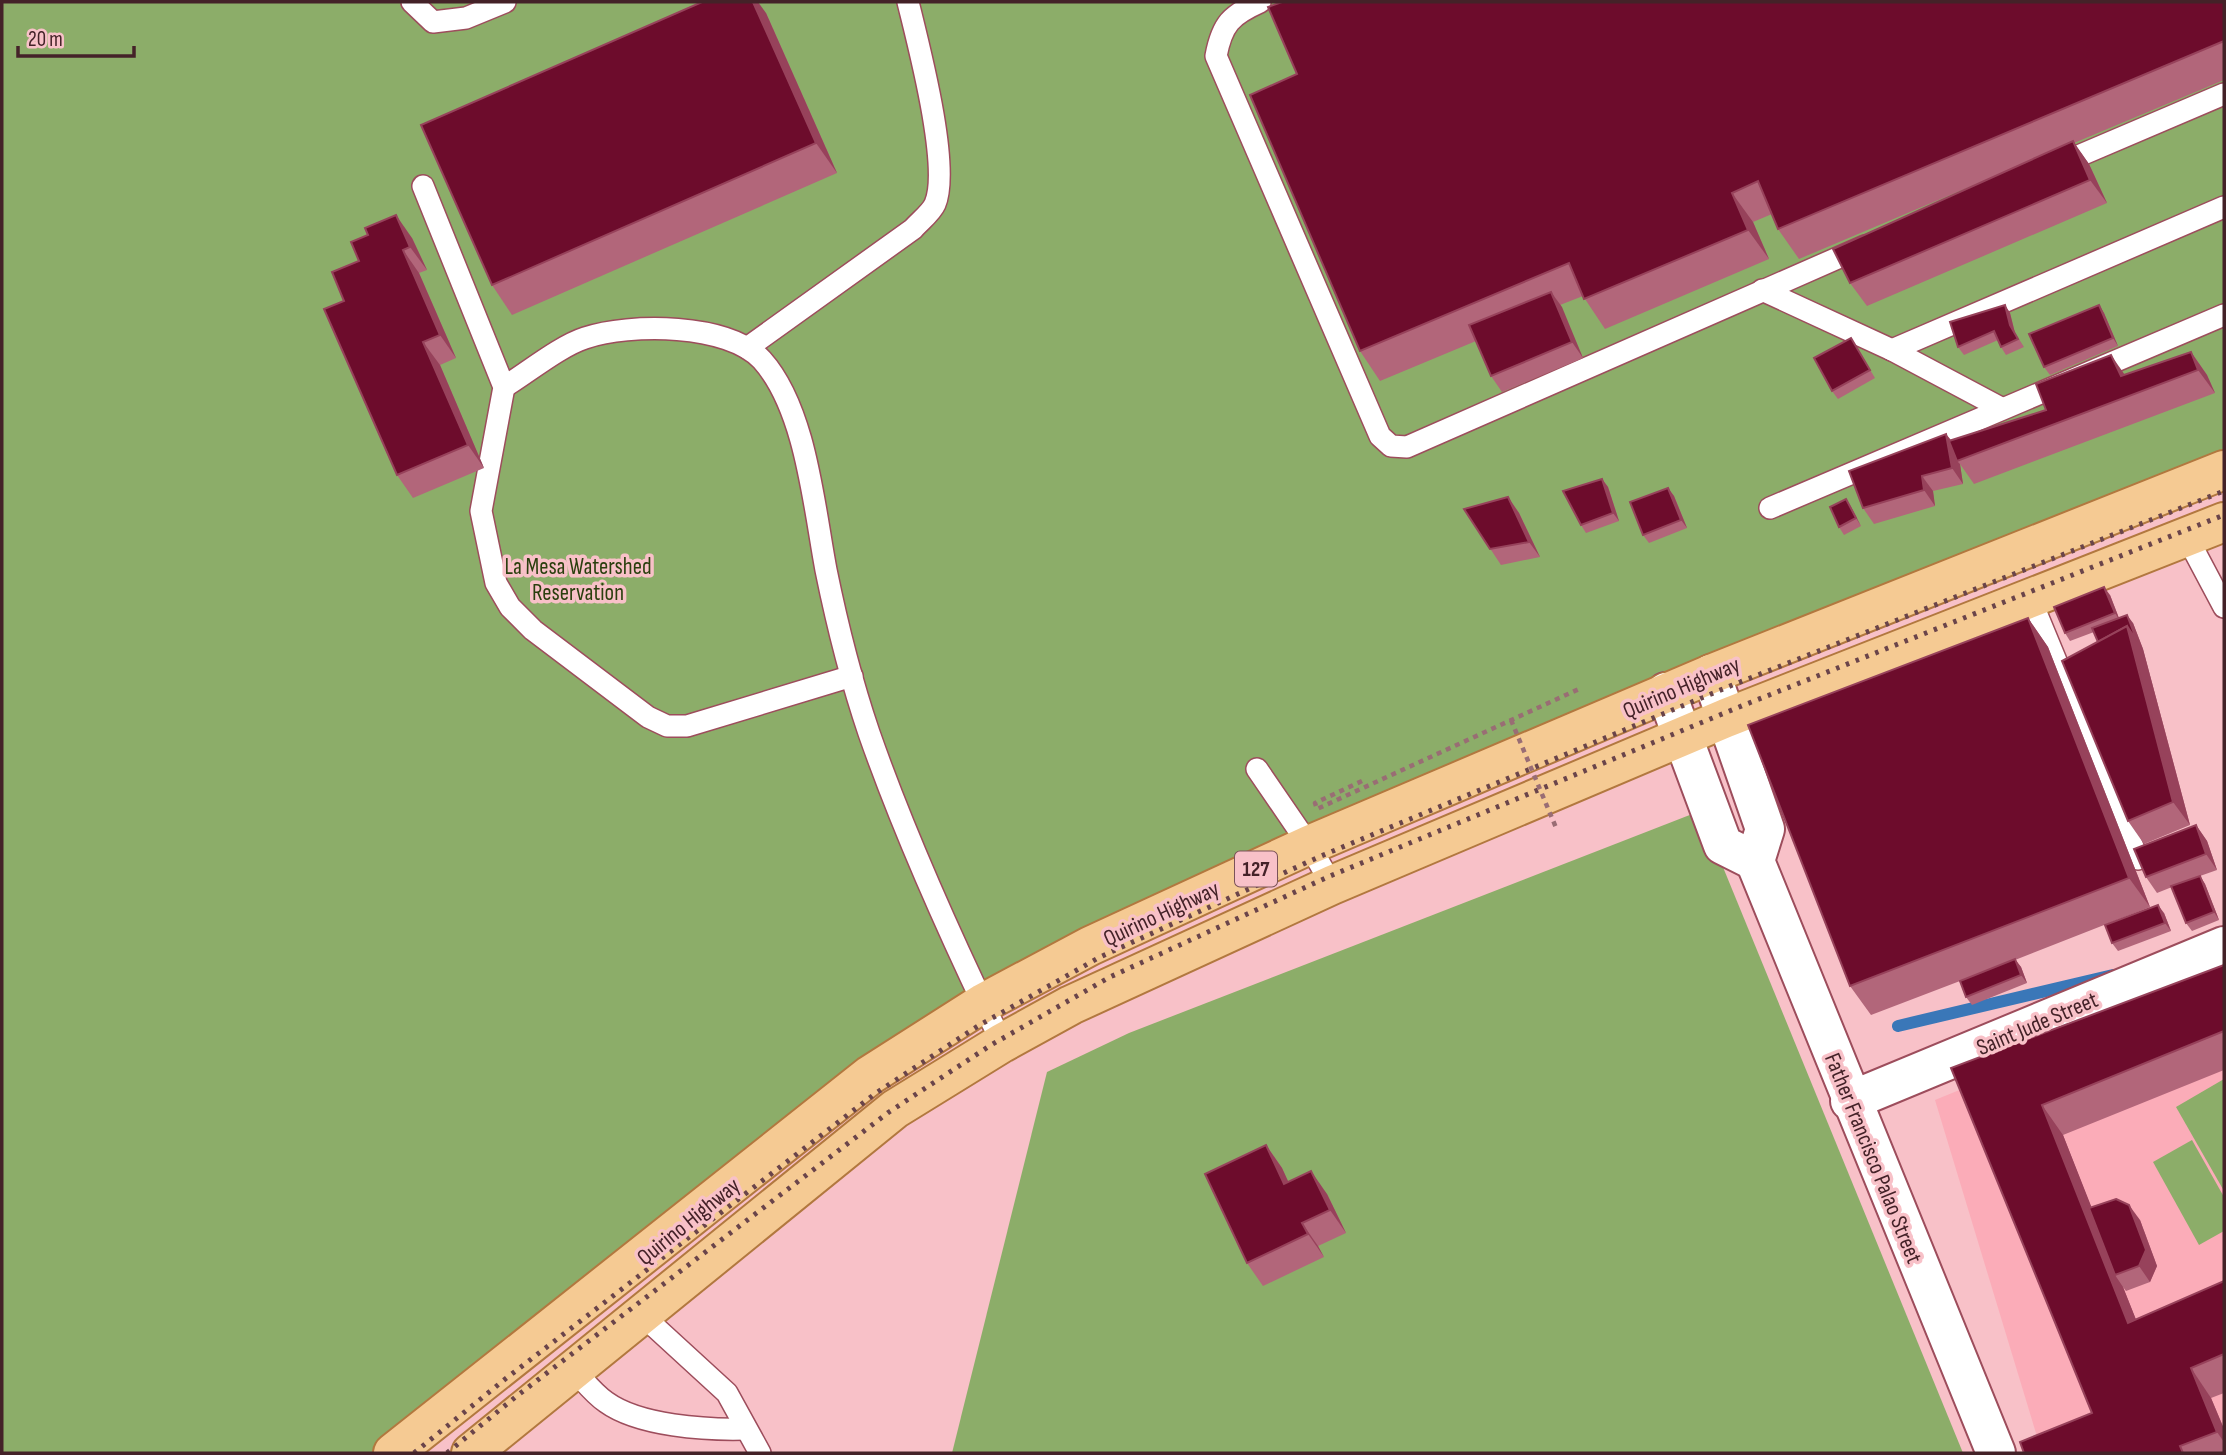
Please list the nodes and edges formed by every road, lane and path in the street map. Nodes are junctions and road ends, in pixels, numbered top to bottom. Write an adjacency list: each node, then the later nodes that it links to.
1 (412, 2): 2 (lane)
2 (505, 2)
3 (908, 2): 12 (lane)
4 (1261, 2): 10 (lane)
5 (2224, 94): 6 (lane)
6 (2031, 176)
7 (423, 186): 14 (lane)
8 (2224, 207): 13 (lane)
9 (1890, 236): 10 (lane)
10 (1762, 290): 13 (lane)
11 (2224, 314): 15 (lane)
12 (747, 348): 14 (lane); 23 (lane)
13 (1892, 350): 15 (lane)
14 (504, 387): 23 (lane)
15 (2001, 408): 17 (lane)
16 (2224, 470): 22 (main road, Quirino Highway / 127)
17 (1770, 508)
18 (2224, 522): 19 (main road, Quirino Highway / 127)
19 (2165, 545): 20 (main road, Quirino Highway / 127); 21 (lane)
20 (2030, 598): 26 (main road, Quirino Highway / 127); 33 (lane)
21 (2224, 607)
22 (1711, 674): 25 (main road, Quirino Highway / 127); 26 (street)
23 (852, 676): 37 (lane)
24 (1579, 689): 27 (path, bridge)
25 (1666, 692): 28 (street); 32 (main road, Quirino Highway / 127)
26 (1726, 718): 28 (main road, Quirino Highway / 127); 34 (street)
27 (1511, 720): 30 (path, bridge); 31 (path, bridge)
28 (1683, 737): 34 (street); 35 (main road, Quirino Highway / 127)
29 (1257, 769): 32 (lane)
30 (1362, 781)
31 (1557, 830)
32 (1309, 845): 35 (lane); 37 (main road, Quirino Highway / 127)
33 (2138, 859)
34 (1755, 861): 39 (street, Father Francisco Palao Street)
35 (1332, 885): 38 (main road, Quirino Highway / 127)
36 (2224, 946): 39 (street, Saint Jude Street)
37 (983, 1003): 38 (lane); 43 (main road, Quirino Highway / 127)
38 (1002, 1043): 40 (main road, Quirino Highway / 127)
39 (1850, 1101): 46 (street, Father Francisco Palao Street)
40 (643, 1315): 41 (main road, Quirino Highway / 127); 42 (lane)
41 (575, 1371): 42 (lane); 44 (main road, Quirino Highway / 127)
42 (745, 1429): 45 (lane)
43 (393, 1453)
44 (471, 1453)
45 (760, 1453)
46 (1996, 1453)

